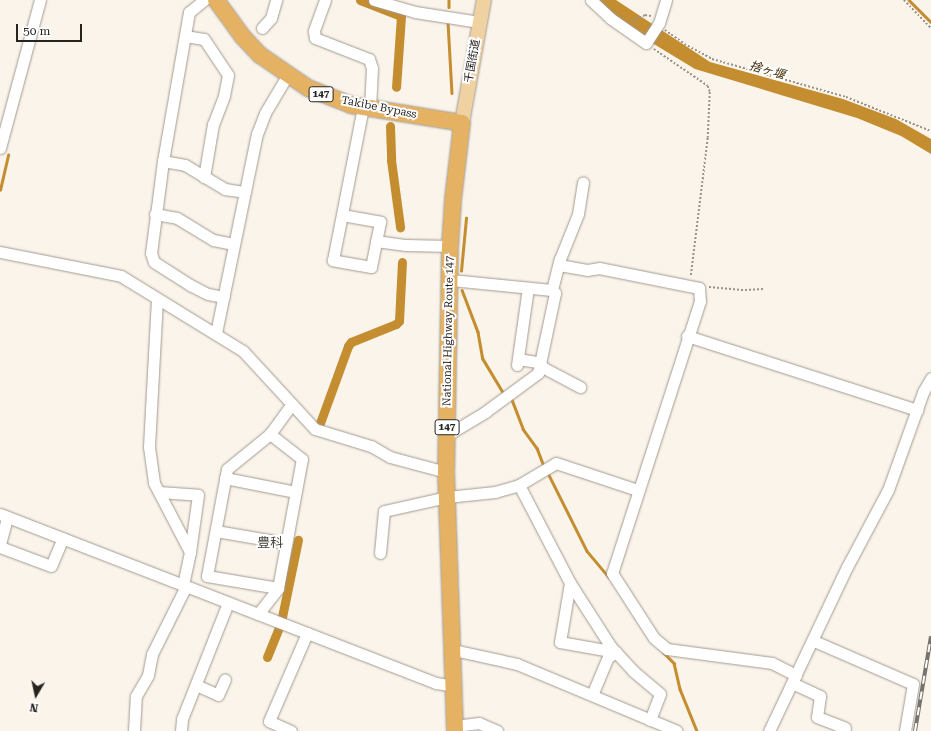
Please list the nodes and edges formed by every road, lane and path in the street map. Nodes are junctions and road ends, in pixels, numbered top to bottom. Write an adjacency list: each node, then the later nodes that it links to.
1 (40, 0): 22 (street)
2 (204, 0): 16 (street)
3 (216, 0): 18 (highway, Takibe Bypass / 147)
4 (276, 0): 14 (street)
5 (325, 0): 19 (street)
6 (374, 0): 12 (street)
7 (484, 0): 12 (main road, 千国街道)
8 (591, 0): 17 (street)
9 (666, 0): 13 (street)
10 (904, 0): 15 (path)
11 (642, 17): 13 (path)
12 (480, 22): 20 (main road, 千国街道)
13 (658, 24): 17 (street); 21 (path)
14 (262, 28)
15 (931, 28)
16 (185, 36): 23 (street); 24 (street)
17 (647, 42): 35 (path)
18 (286, 76): 19 (highway, Takibe Bypass / 147); 26 (street)
19 (366, 108): 20 (highway, Takibe Bypass / 147); 28 (street)
20 (462, 123): 31 (highway, National Highway Route 147 / 147)
21 (931, 131)
22 (0, 148)
23 (163, 160): 24 (street); 27 (street)
24 (204, 177): 26 (street)
25 (583, 182): 33 (street)
26 (245, 192): 30 (street)
27 (155, 214): 30 (street); 39 (street)
28 (342, 215): 29 (street); 29 (street)
29 (376, 241): 31 (street)
30 (234, 244): 39 (street)
31 (450, 246): 34 (highway, National Highway Route 147 / 147)
32 (0, 252): 40 (street)
33 (559, 264): 35 (street); 38 (street)
34 (451, 280): 36 (street); 48 (highway, National Highway Route 147 / 147)
35 (694, 287): 37 (path); 42 (street)
36 (528, 288): 38 (street); 43 (street)
37 (763, 289)
38 (552, 290): 43 (street)
39 (224, 297): 41 (street)
40 (157, 299): 41 (street); 54 (street)
41 (216, 333): 46 (street)
42 (688, 336): 47 (street); 53 (street)
43 (541, 364): 45 (street); 48 (street)
44 (931, 378): 47 (street)
45 (580, 387)
46 (292, 404): 49 (street); 50 (street)
47 (916, 410): 70 (street)
48 (447, 432): 50 (highway, National Highway Route 147 / 147)
49 (270, 434): 51 (street); 55 (street)
50 (446, 472): 56 (highway, National Highway Route 147 / 147)
51 (225, 478): 55 (street); 58 (street)
52 (519, 486): 53 (street); 56 (street); 64 (street)
53 (637, 490): 74 (street)
54 (159, 492): 62 (street); 62 (street)
55 (296, 492): 60 (street)
56 (447, 497): 63 (street); 71 (highway, National Highway Route 147 / 147)
57 (4, 516): 59 (street); 61 (street)
58 (216, 531): 60 (street); 66 (street)
59 (63, 538): 61 (street); 65 (street)
60 (286, 543): 66 (street)
61 (0, 545)
62 (190, 552): 65 (street)
63 (380, 553)
64 (570, 583): 72 (street); 72 (street)
65 (185, 585): 67 (street); 81 (street)
66 (278, 588): 68 (street)
67 (228, 603): 68 (street); 75 (street)
68 (258, 614): 69 (street)
69 (307, 633): 76 (street); 83 (street)
70 (814, 641): 74 (street); 87 (street)
71 (452, 652): 76 (highway, National Highway Route 147 / 147); 77 (street)
72 (616, 652): 77 (street); 78 (street)
73 (225, 678): 75 (street)
74 (794, 679): 80 (street); 86 (street)
75 (196, 685): 82 (street)
76 (454, 686): 79 (highway, National Highway Route 147 / 147)
77 (592, 695): 78 (street)
78 (650, 720): 85 (street)
79 (455, 728): 84 (street)
80 (845, 728)
81 (134, 731)
82 (181, 731)
83 (291, 731)
84 (497, 731)
85 (677, 731)
86 (769, 731)
87 (905, 731)

